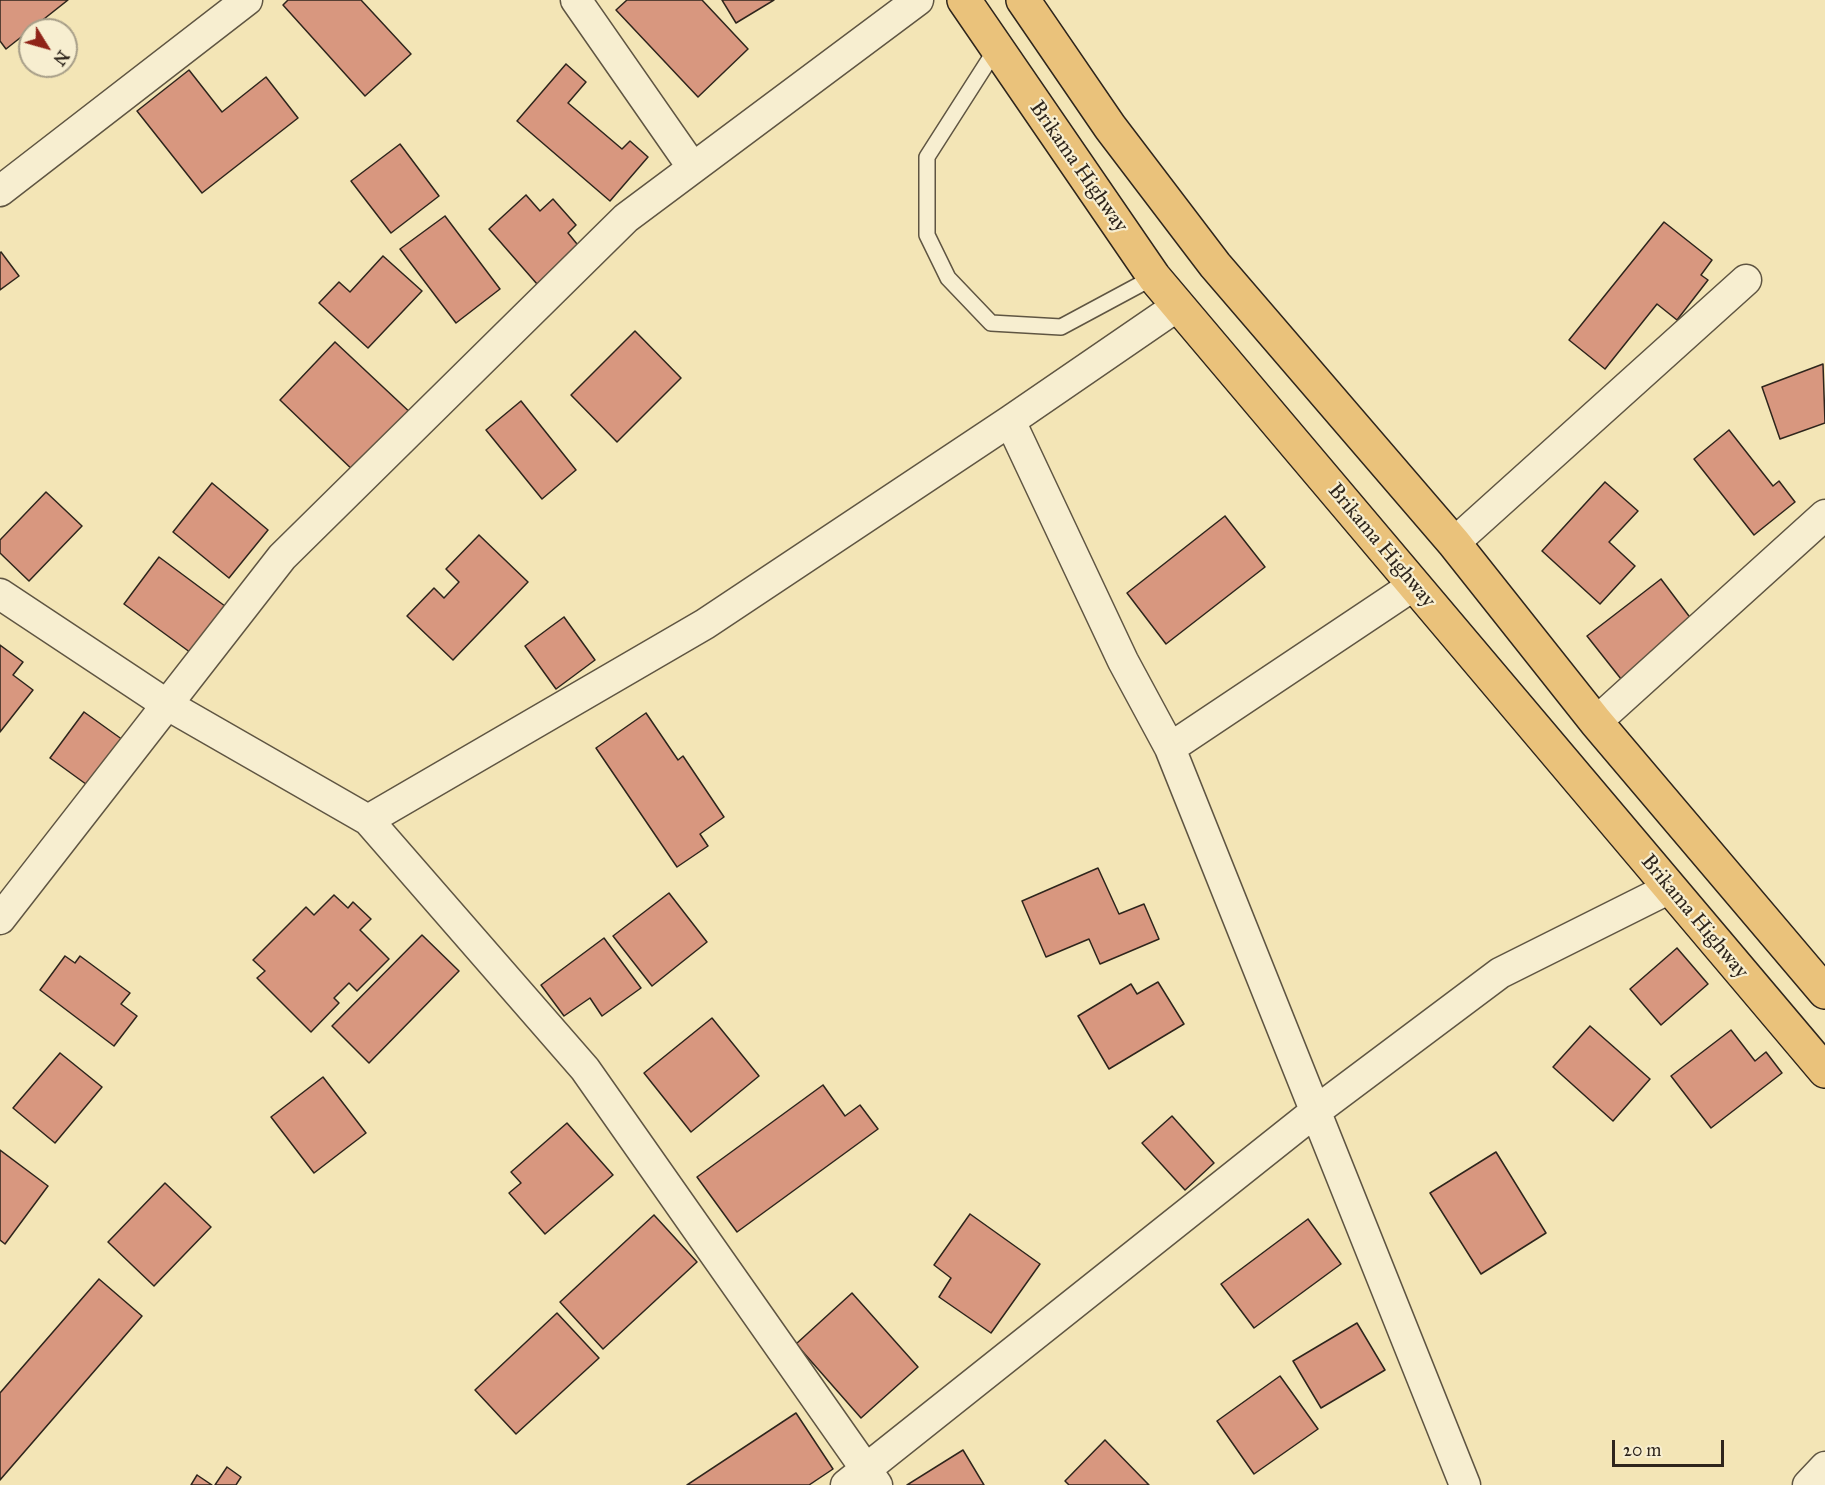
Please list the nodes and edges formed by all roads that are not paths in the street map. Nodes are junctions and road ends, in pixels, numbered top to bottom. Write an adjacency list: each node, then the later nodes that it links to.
1 (247, 0): 8 (street)
2 (576, 0): 7 (street)
3 (918, 0): 7 (street)
4 (964, 0): 6 (highway, Brikama Highway)
5 (1023, 0): 14 (highway)
6 (996, 49): 9 (highway, Brikama Highway); 9 (lane)
7 (693, 168): 17 (street)
8 (0, 191)
9 (1154, 277): 11 (highway, Brikama Highway)
10 (1746, 279): 14 (street)
11 (1179, 305): 12 (street); 15 (highway, Brikama Highway)
12 (1010, 421): 19 (street); 20 (street)
13 (1825, 515): 18 (street)
14 (1454, 543): 18 (highway)
15 (1414, 585): 19 (street); 21 (highway, Brikama Highway)
16 (0, 594): 17 (street)
17 (166, 704): 20 (street); 22 (street)
18 (1596, 722): 23 (highway)
19 (1170, 748): 25 (street)
20 (368, 820): 27 (street)
21 (1670, 888): 24 (highway, Brikama Highway); 25 (street)
22 (0, 919)
23 (1825, 992)
24 (1825, 1071)
25 (1316, 1111): 27 (street); 28 (street)
26 (1825, 1467): 29 (street)
27 (863, 1480)
28 (1465, 1485)
29 (1808, 1485)

